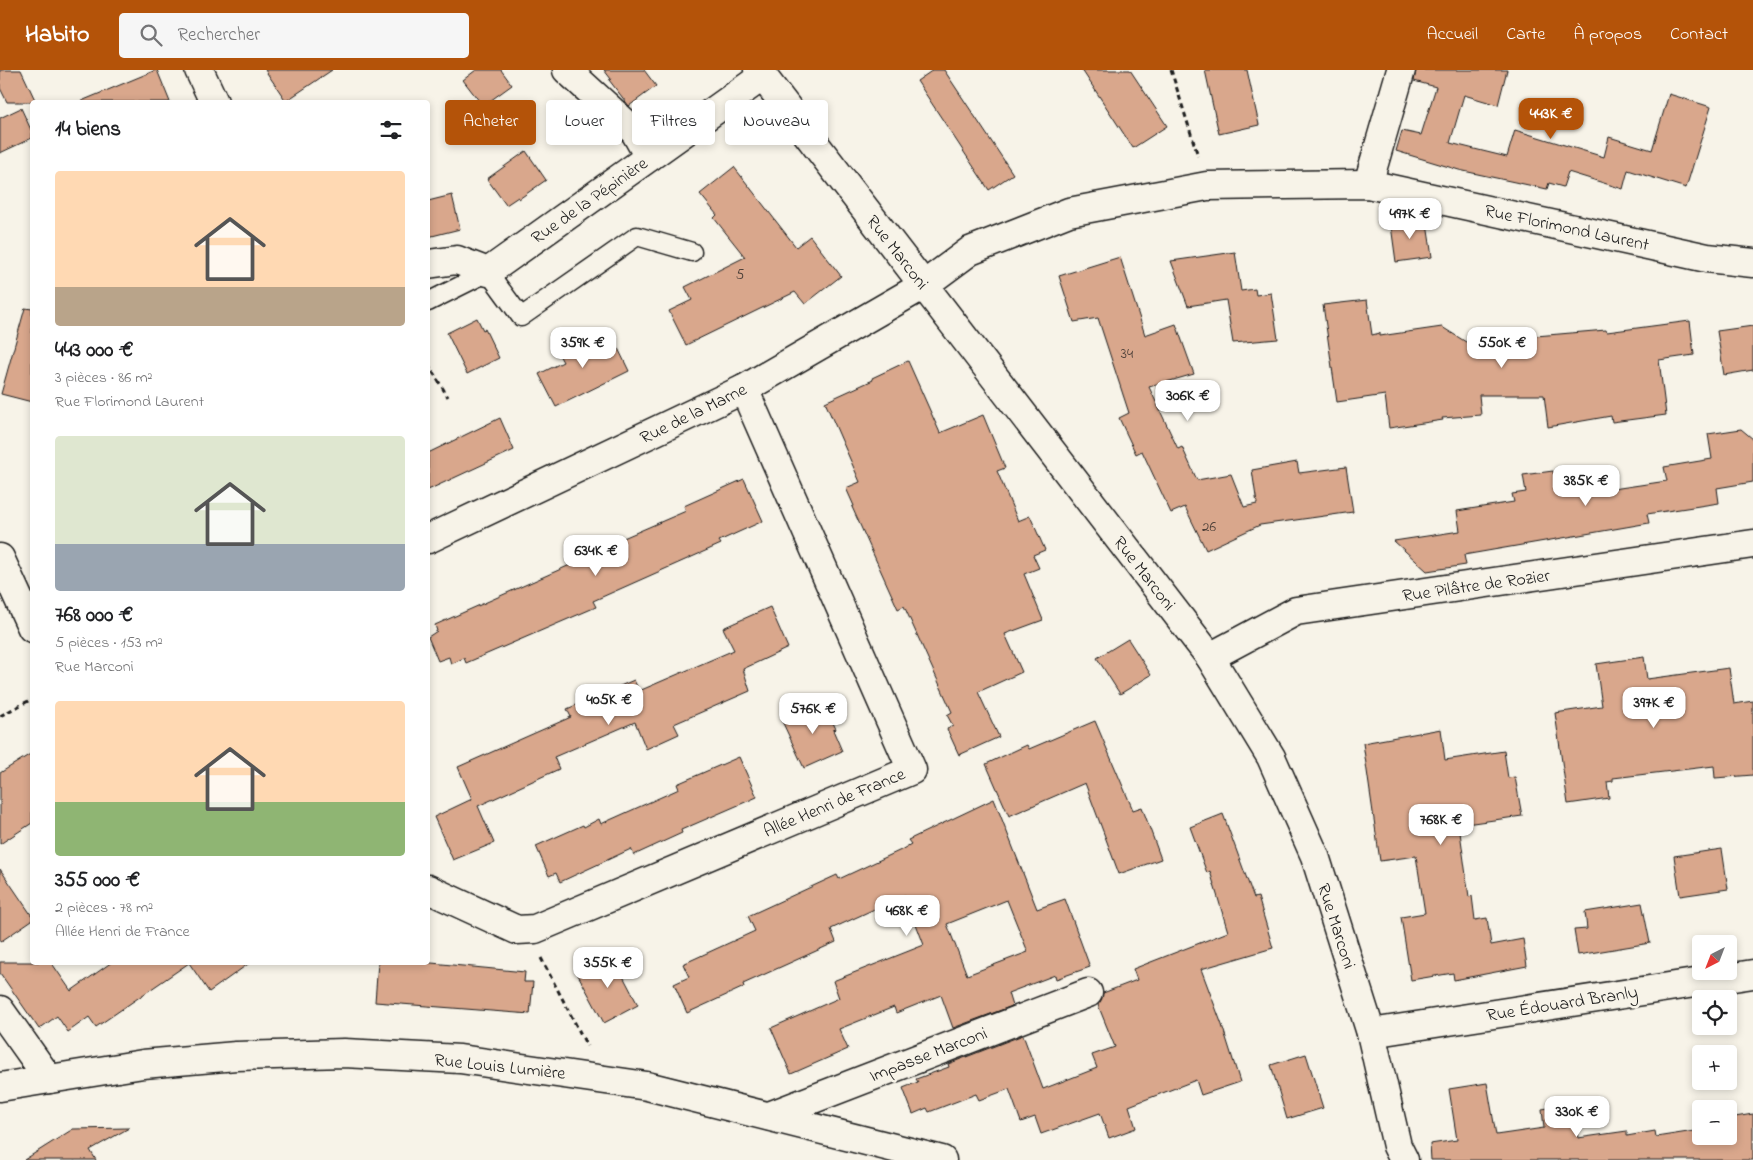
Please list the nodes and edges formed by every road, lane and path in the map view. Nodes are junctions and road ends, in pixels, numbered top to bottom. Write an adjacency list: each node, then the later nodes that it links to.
1 (199, 70): 6 (street)
2 (567, 70): 7 (street)
3 (1171, 70): 9 (path)
4 (1401, 70): 8 (street)
5 (761, 73): 7 (street, Rue de la Pépinière); 14 (street, Rue Marconi)
6 (213, 100)
7 (649, 157): 13 (street, Rue de la Pépinière)
8 (1368, 184): 9 (street, Rue Florimond Laurent); 11 (street, Rue Florimond Laurent)
9 (1207, 186): 14 (street, Rue Florimond Laurent)
10 (692, 252): 13 (lane)
11 (1753, 263)
12 (430, 264): 13 (street)
13 (488, 272): 15 (lane, Rue de la Pépinière)
14 (924, 285): 17 (street, Rue de la Marne); 23 (street, Rue Marconi)
15 (430, 301)
16 (430, 367): 18 (path)
17 (744, 389): 19 (street, Rue de la Marne); 27 (street, Allée Henri de France)
18 (448, 397)
19 (430, 538)
20 (1753, 544): 23 (street, Rue Pilâtre de Rozier)
21 (0, 558): 22 (street)
22 (30, 624)
23 (1210, 657): 31 (street, Rue Marconi)
24 (30, 700): 25 (path)
25 (0, 716)
26 (430, 890): 27 (street, Allée Henri de France)
27 (526, 929): 33 (path)
28 (1753, 974): 31 (street, Rue Édouard Branly)
29 (1088, 993): 35 (street, Impasse Marconi)
30 (0, 1010): 32 (street)
31 (1371, 1033): 36 (street, Rue Marconi)
32 (48, 1079): 33 (street, Rue Louis Lumière); 34 (street, Rue Louis Lumière)
33 (604, 1079): 35 (street, Rue Louis Lumière)
34 (0, 1087)
35 (769, 1116): 37 (street, Rue Louis Lumière)
36 (1399, 1155)
37 (942, 1160)

